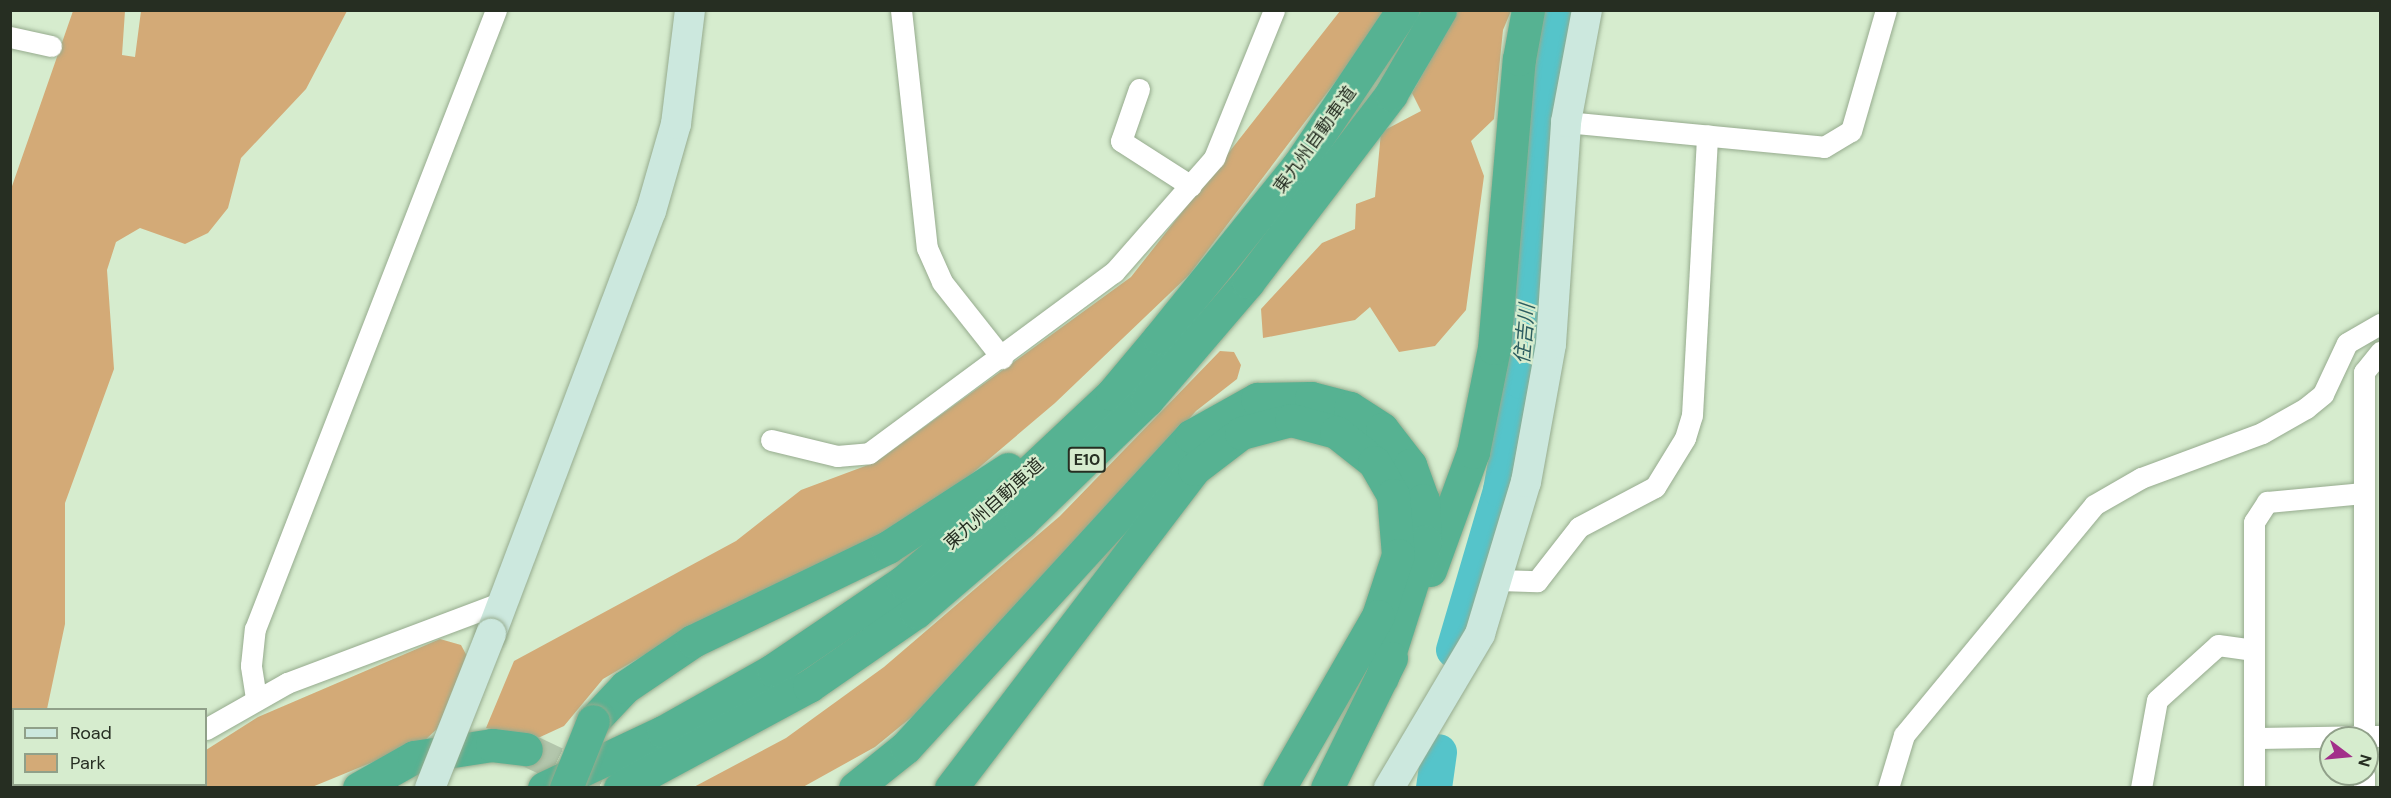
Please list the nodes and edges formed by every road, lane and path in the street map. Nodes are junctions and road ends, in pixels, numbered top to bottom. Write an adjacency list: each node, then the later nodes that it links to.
1 (496, 10): 26 (street)
2 (690, 10): 23 (street)
3 (901, 10): 18 (street)
4 (1274, 10): 15 (street)
5 (1403, 10): 19 (highway, 東九州自動車道 / E10)
6 (1440, 10): 36 (highway, 東九州自動車道 / E10)
7 (1528, 10): 25 (highway)
8 (1587, 10): 13 (street)
9 (1886, 10): 14 (street)
10 (10, 37): 11 (street)
11 (51, 46)
12 (1140, 90): 15 (street)
13 (1566, 122): 14 (street); 22 (street)
14 (1707, 135): 22 (street)
15 (1191, 186): 18 (street)
16 (2380, 324): 42 (street)
17 (2380, 352): 21 (street)
18 (1002, 358): 20 (street)
19 (1112, 394): 34 (highway, 東九州自動車道 / E10); 35 (highway, bridge)
20 (771, 440)
21 (2364, 494): 24 (street); 27 (street)
22 (1499, 580): 41 (street)
23 (503, 602): 26 (street); 33 (street, bridge)
24 (2254, 650): 30 (street); 43 (street)
25 (1382, 677): 37 (highway); 40 (highway)
26 (256, 698): 28 (street)
27 (2370, 726)
28 (207, 728)
29 (2319, 737): 30 (street)
30 (2254, 738): 44 (street)
31 (526, 749): 32 (highway)
32 (359, 788)
33 (430, 788)
34 (544, 788)
35 (566, 788)
36 (620, 788)
37 (855, 788)
38 (951, 788): 39 (highway)
39 (1279, 788)
40 (1327, 788)
41 (1389, 788)
42 (1888, 788)
43 (2140, 788)
44 (2254, 788)

